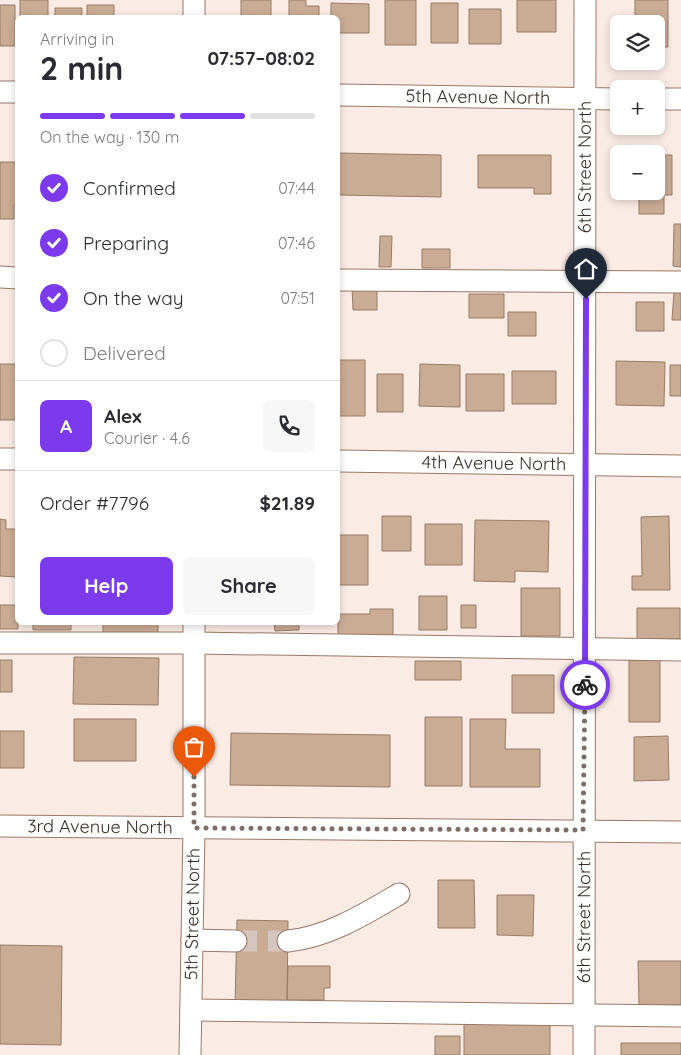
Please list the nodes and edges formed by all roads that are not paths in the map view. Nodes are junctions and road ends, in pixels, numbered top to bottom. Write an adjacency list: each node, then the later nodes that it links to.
1 (194, 0): 3 (street)
2 (585, 0): 7 (street, 6th Street North)
3 (194, 15)
4 (0, 92): 5 (street)
5 (15, 92)
6 (340, 95): 7 (street, 5th Avenue North)
7 (585, 99): 8 (street, 5th Avenue North); 14 (street, 6th Street North)
8 (610, 99)
9 (665, 99): 10 (street)
10 (681, 99)
11 (0, 277): 12 (street)
12 (15, 278)
13 (340, 280): 14 (street)
14 (586, 281): 15 (street); 19 (street, 6th Street North)
15 (681, 282)
16 (0, 459): 17 (street)
17 (15, 459)
18 (340, 461): 19 (street, 4th Avenue North)
19 (585, 464): 20 (street, 4th Avenue North); 23 (street, 6th Street North)
20 (681, 466)
21 (194, 633): 22 (street); 23 (street); 26 (street, 5th Street North)
22 (0, 643)
23 (586, 650): 24 (street); 27 (street, 6th Street North)
24 (681, 650)
25 (0, 826): 26 (street, 3rd Avenue North)
26 (194, 828): 27 (street, 3rd Avenue North); 30 (street, 5th Street North)
27 (583, 830): 28 (street, 3rd Avenue North); 34 (street, 6th Street North)
28 (681, 832)
29 (399, 894): 32 (street)
30 (192, 940): 31 (street); 33 (street, 5th Street North)
31 (236, 941)
32 (288, 941)
33 (191, 1010): 34 (street); 36 (street, 5th Street North)
34 (584, 1014): 35 (street); 37 (street, 6th Street North)
35 (681, 1016)
36 (190, 1055)
37 (584, 1055)

